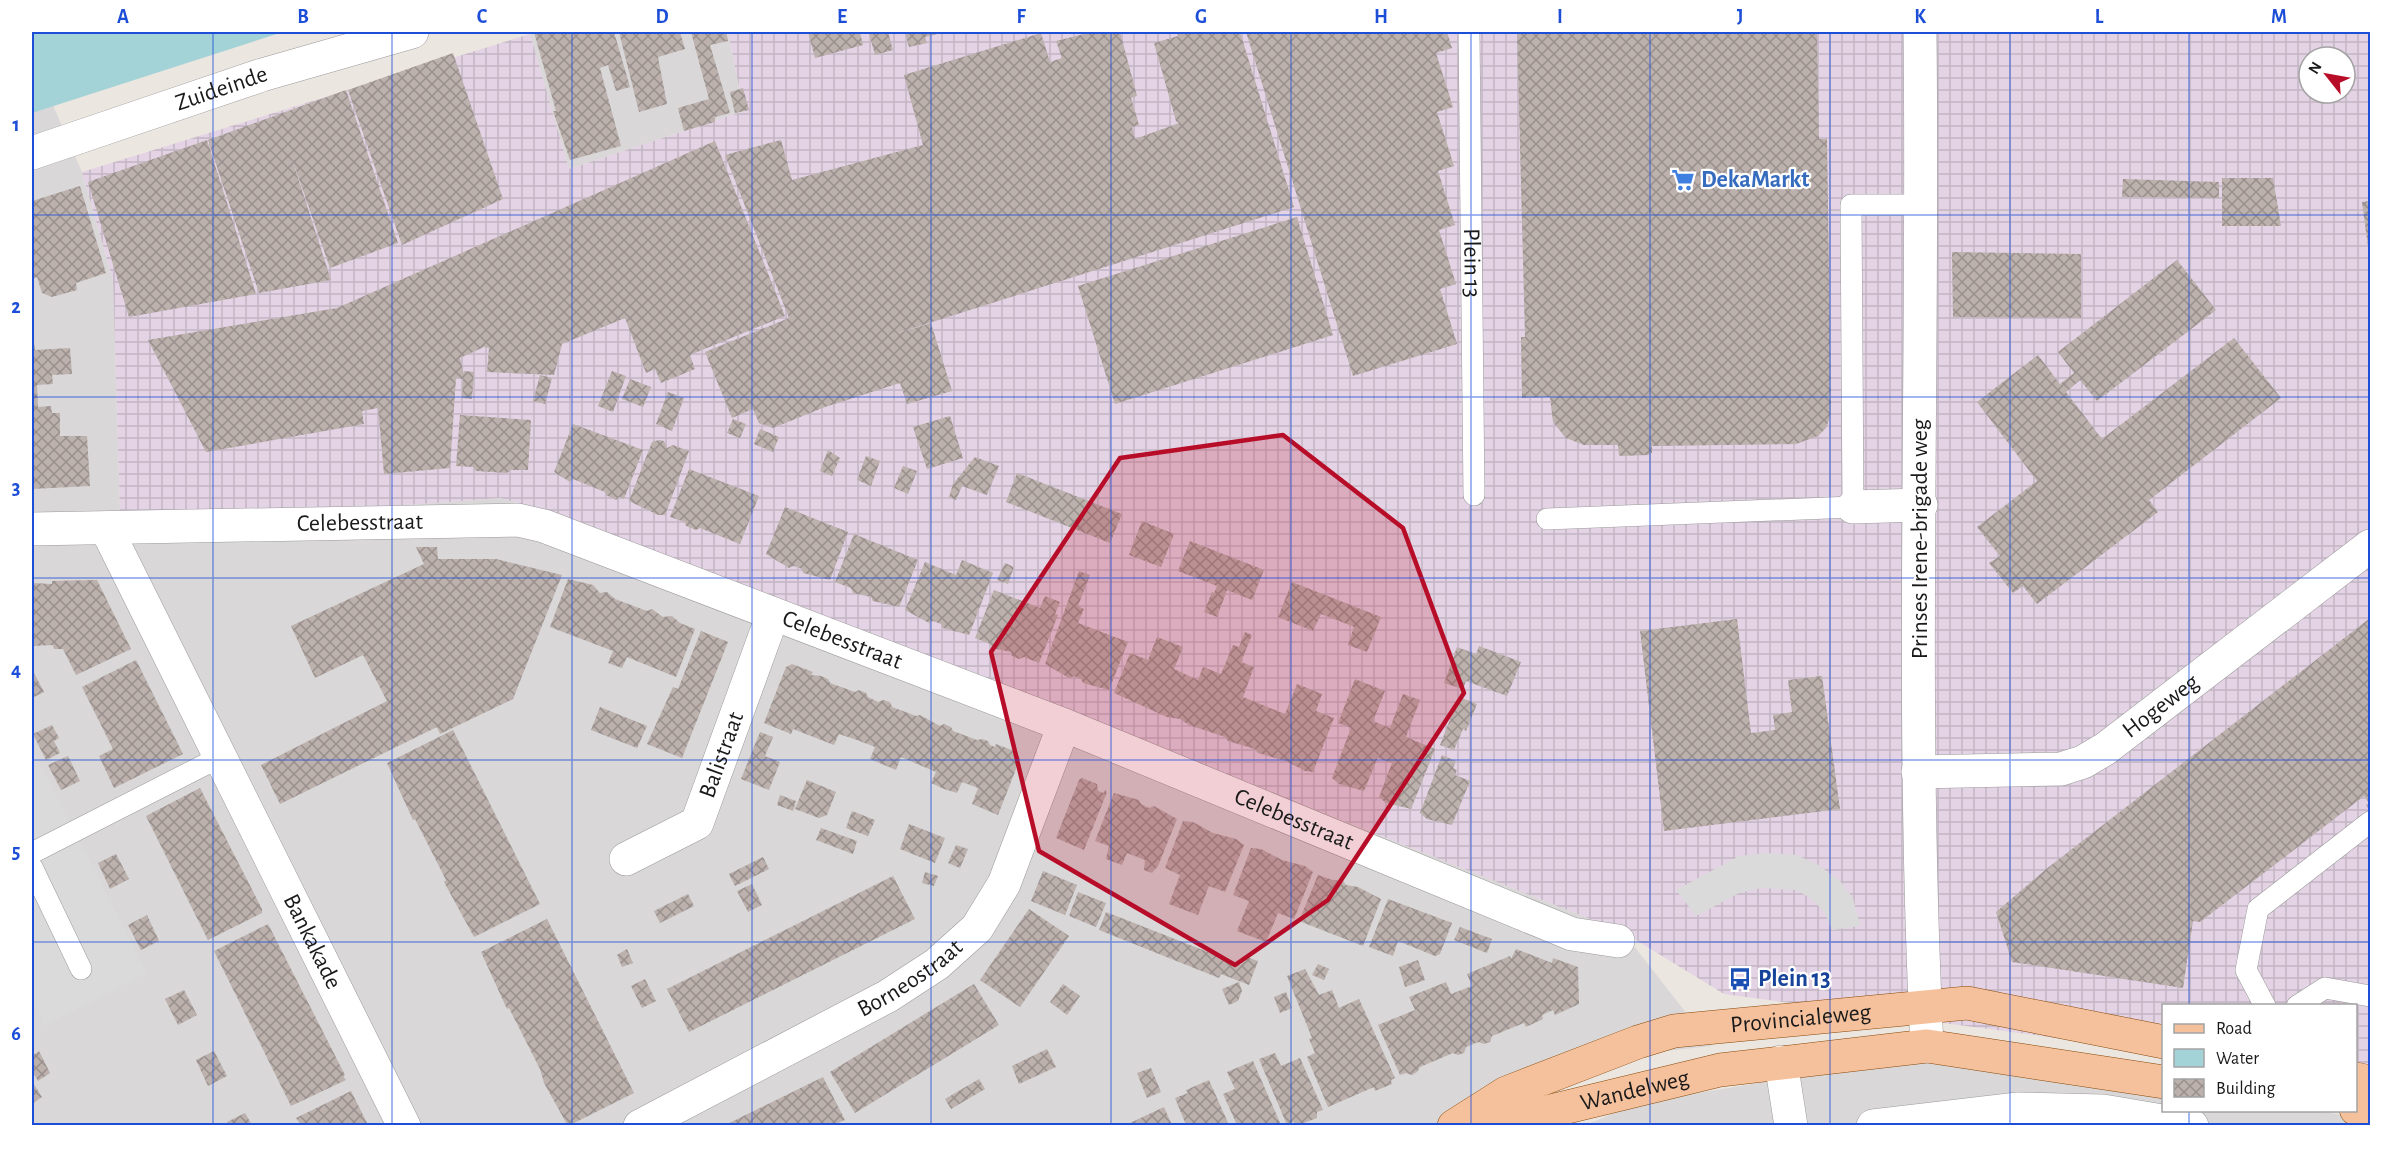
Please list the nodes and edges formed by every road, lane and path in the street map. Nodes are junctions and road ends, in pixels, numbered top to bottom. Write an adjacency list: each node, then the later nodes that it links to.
1 (412, 32): 4 (street, Zuideinde)
2 (1469, 32): 6 (lane, Plein 13)
3 (1920, 32): 5 (street, Prinses Irene-brigade weg)
4 (32, 153)
5 (1922, 205): 7 (street, Prinses Irene-brigade weg); 8 (lane)
6 (1474, 495)
7 (1921, 505): 8 (street); 16 (street, Prinses Irene-brigade weg)
8 (1854, 507): 9 (lane)
9 (1547, 519)
10 (106, 528): 11 (street, Celebesstraat); 13 (street, Celebesstraat); 15 (street, Bankakade)
11 (32, 529)
12 (2370, 546): 16 (street, Hogeweg)
13 (773, 614): 14 (street, Celebesstraat); 19 (street, Balistraat)
14 (1064, 725): 21 (street, Celebesstraat); 32 (street, Borneostraat)
15 (220, 757): 18 (lane); 31 (street, Bankakade)
16 (1918, 772): 26 (street, Prinses Irene-brigade weg)
17 (2370, 822): 24 (lane)
18 (32, 853)
19 (626, 859)
20 (32, 867): 22 (lane)
21 (1618, 941)
22 (81, 969)
23 (2370, 996): 25 (lane)
24 (2264, 1004)
25 (2299, 1004)
26 (1925, 1008): 27 (main road, Provincialeweg); 28 (street, Prinses Irene-brigade weg); 33 (main road, Provincialeweg)
27 (2162, 1042)
28 (1927, 1046): 29 (main road, Provincialeweg); 30 (main road, Provincialeweg)
29 (1781, 1062): 34 (main road, Wandelweg); 35 (street)
30 (2162, 1082)
31 (404, 1125)
32 (640, 1125)
33 (1454, 1125)
34 (1489, 1125)
35 (1791, 1125)
36 (1873, 1125): 37 (street)
37 (2192, 1125)

